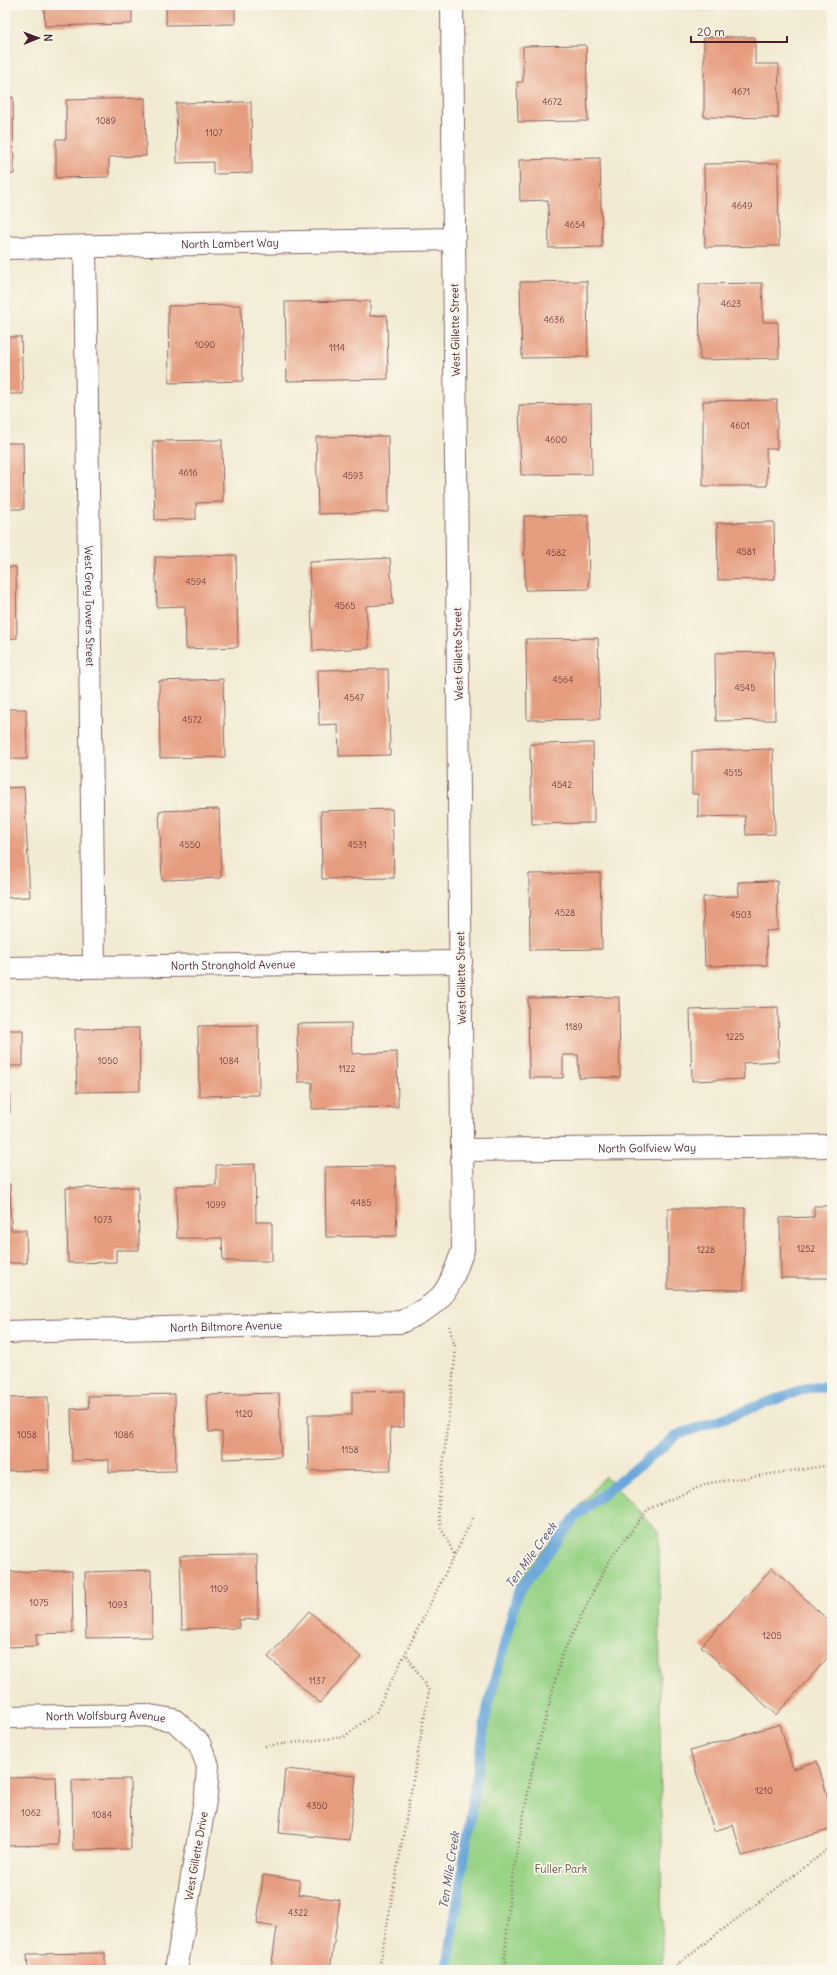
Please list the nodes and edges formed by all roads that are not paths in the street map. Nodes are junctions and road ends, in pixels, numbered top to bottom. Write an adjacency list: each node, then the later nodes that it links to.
1 (452, 5): 2 (street, West Gillette Street)
2 (454, 239): 3 (street, North Lambert Way); 5 (street, West Gillette Street)
3 (85, 247): 4 (street, North Lambert Way); 6 (street, West Grey Towers Street)
4 (5, 248)
5 (461, 962): 6 (street, North Stronghold Avenue); 9 (street, West Gillette Street)
6 (94, 966): 7 (street, North Stronghold Avenue)
7 (5, 968)
8 (832, 1146): 9 (street, North Golfview Way)
9 (462, 1150): 10 (street, West Gillette Street)
10 (441, 1299): 11 (street, North Biltmore Avenue)
11 (5, 1332)
12 (5, 1717): 13 (street, North Wolfsburg Avenue)
13 (199, 1743): 14 (street, West Gillette Drive)
14 (176, 1970)

